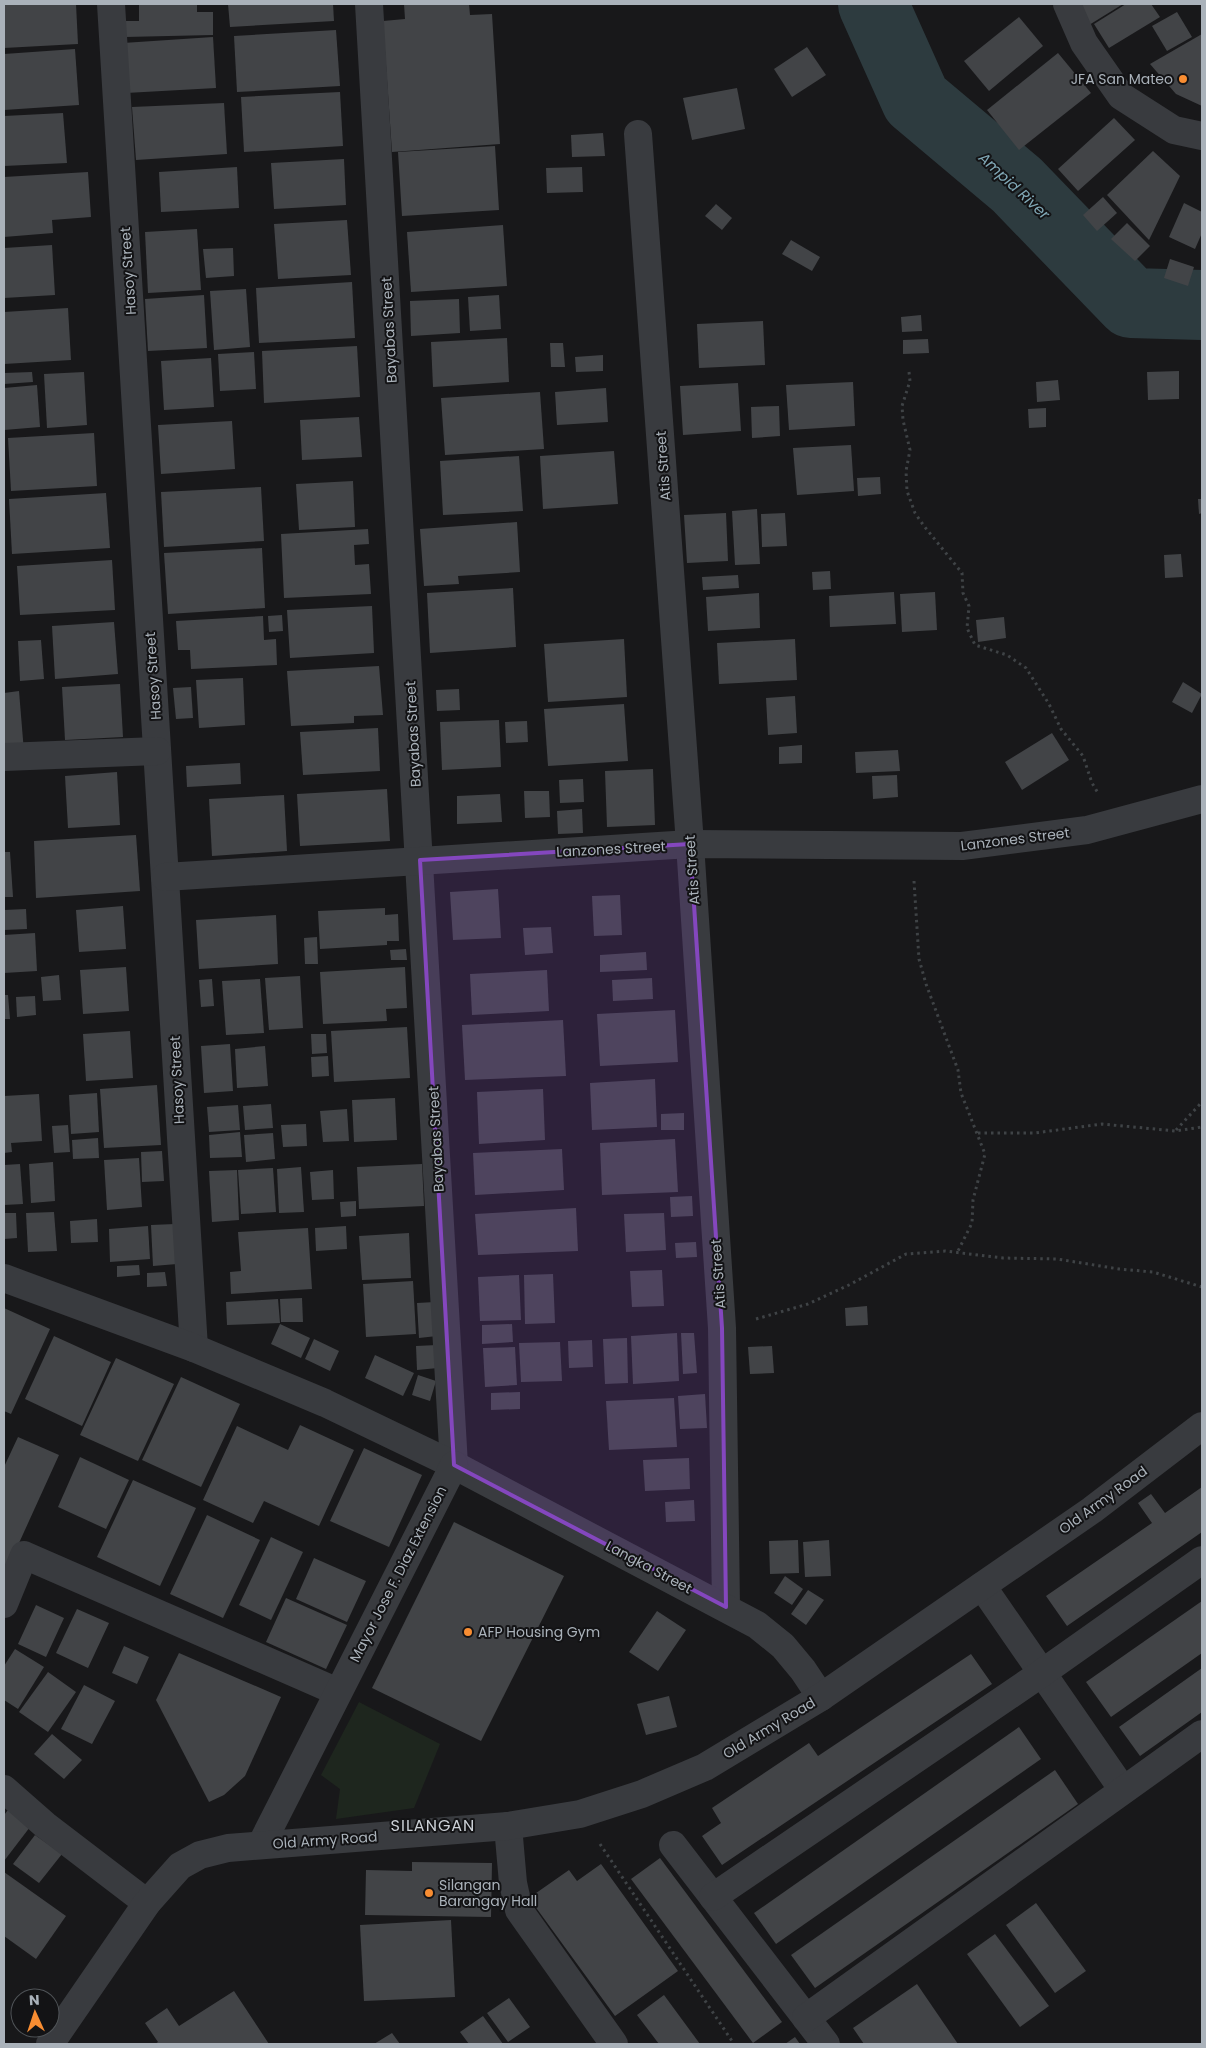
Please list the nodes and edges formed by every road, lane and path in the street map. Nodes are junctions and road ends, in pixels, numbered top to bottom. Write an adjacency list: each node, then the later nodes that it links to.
1 (111, 4): 7 (street, Hasoy Street)
2 (369, 4): 13 (street, Bayabas Street)
3 (1067, 4): 5 (street)
4 (638, 134): 11 (street, Atis Street)
5 (1202, 136)
6 (909, 372): 10 (path)
7 (157, 751): 8 (street); 14 (street, Hasoy Street)
8 (4, 757)
9 (1202, 799): 10 (street, Lanzones Street)
10 (1116, 824): 12 (street, Lanzones Street)
11 (690, 844): 12 (street, Lanzones Street); 13 (street, Lanzones Street); 22 (street, Atis Street)
12 (916, 845): 18 (path)
13 (420, 860): 14 (street, Lanzones Street); 25 (street, Bayabas Street)
14 (165, 877): 23 (street, Hasoy Street)
15 (1202, 1102): 17 (path)
16 (1202, 1127): 17 (path)
17 (1176, 1131): 18 (path)
18 (978, 1133): 19 (path)
19 (957, 1253): 21 (path); 22 (path)
20 (4, 1278): 23 (street)
21 (1202, 1287)
22 (722, 1328): 29 (street, Atis Street)
23 (194, 1348): 25 (street)
24 (1202, 1426): 27 (street, Old Army Road)
25 (454, 1465): 29 (street, Langka Street); 31 (street, Mayor Jose F. Diaz Extension)
26 (1202, 1560): 30 (street)
27 (982, 1586): 30 (street); 32 (street, Old Army Road)
28 (4, 1604): 31 (street)
29 (726, 1607): 32 (street, Langka Street)
30 (1042, 1673): 35 (street); 40 (street)
31 (338, 1692): 38 (street, Mayor Jose F. Diaz Extension)
32 (821, 1697): 36 (street, Old Army Road)
33 (1202, 1734): 35 (street)
34 (4, 1789): 41 (street)
35 (1123, 1790): 42 (street)
36 (580, 1814): 37 (street, Old Army Road); 45 (path)
37 (508, 1826): 38 (street, Old Army Road); 43 (street)
38 (261, 1845): 41 (street)
39 (673, 1845): 40 (street)
40 (713, 1897): 42 (street)
41 (147, 1903): 44 (street)
42 (806, 2018): 46 (street)
43 (606, 2042)
44 (50, 2044)
45 (734, 2044)
46 (826, 2044)

